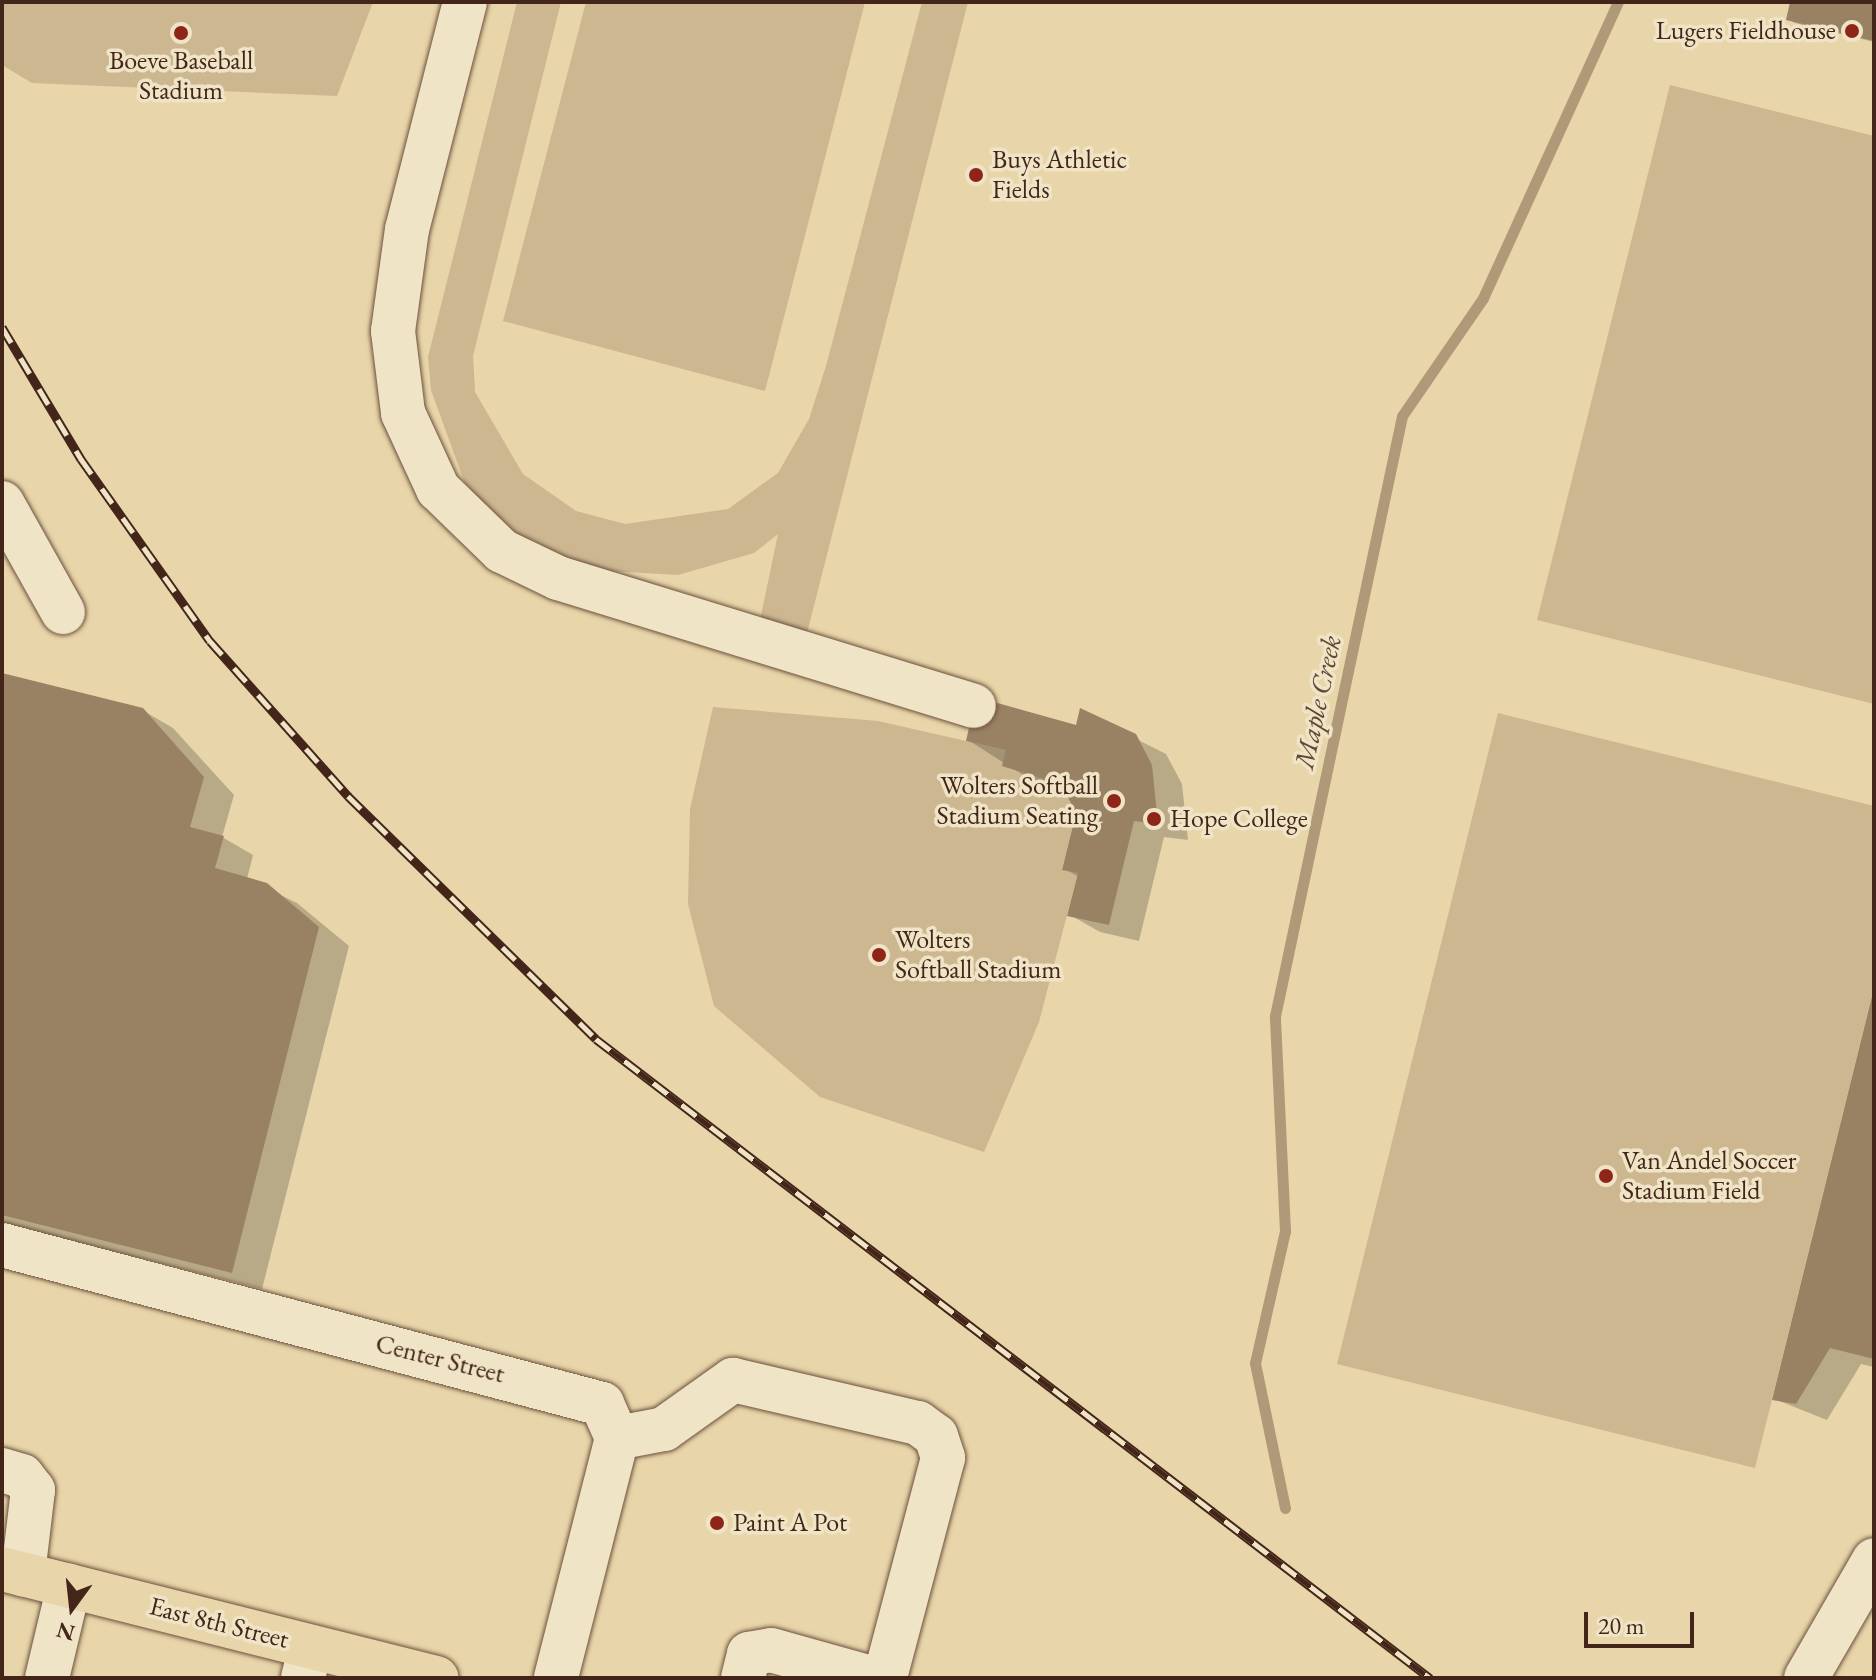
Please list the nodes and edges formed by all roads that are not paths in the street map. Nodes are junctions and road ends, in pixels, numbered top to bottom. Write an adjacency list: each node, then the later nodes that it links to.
1 (465, 2): 4 (street)
2 (2, 503): 3 (street)
3 (63, 612)
4 (974, 706)
5 (2, 1245): 6 (street, Center Street)
6 (617, 1438): 14 (street); 17 (street)
7 (2, 1470): 9 (street)
8 (1874, 1560): 18 (street)
9 (12, 1571): 10 (main road, East 8th Street)
10 (69, 1586): 11 (main road, East 8th Street); 12 (street)
11 (307, 1662): 13 (main road, East 8th Street)
12 (47, 1678)
13 (437, 1678)
14 (556, 1678)
15 (743, 1678): 16 (street)
16 (871, 1678)
17 (885, 1678)
18 (1806, 1678)

